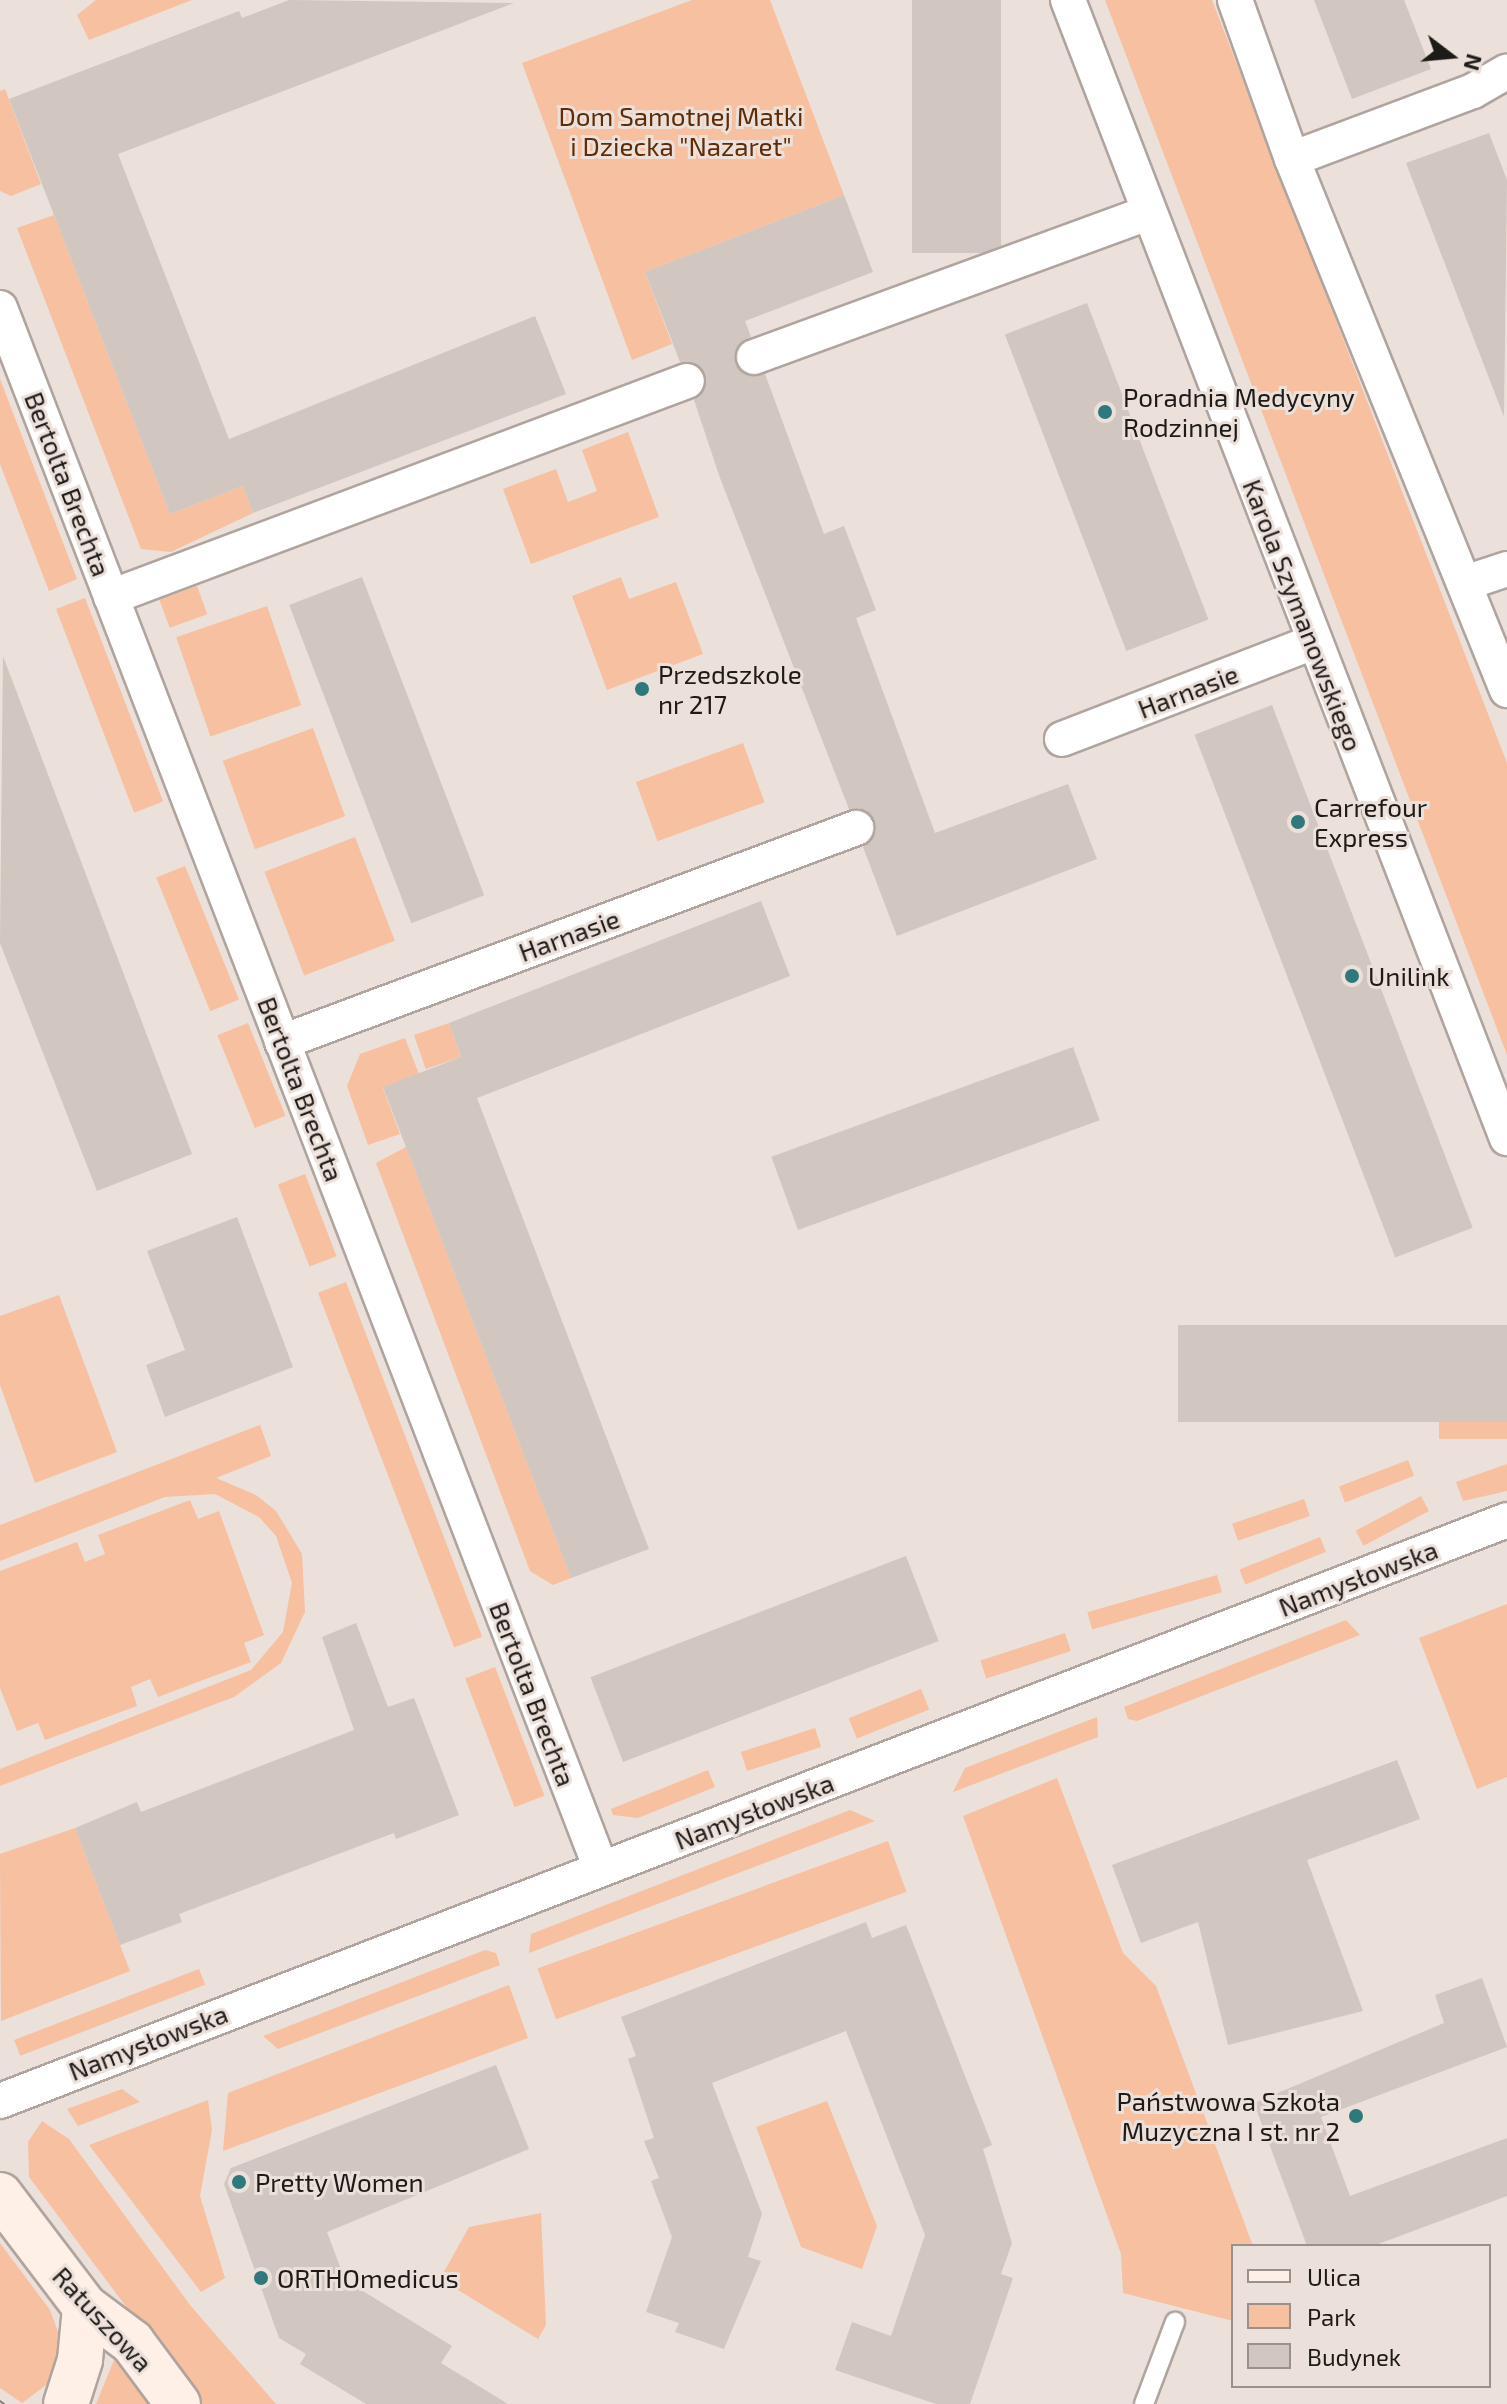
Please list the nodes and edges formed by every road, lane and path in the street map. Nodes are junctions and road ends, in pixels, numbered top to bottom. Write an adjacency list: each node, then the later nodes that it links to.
1 (1068, 0): 5 (street, Karola Szymanowskiego)
2 (1235, 0): 4 (street)
3 (1507, 71): 4 (street)
4 (1292, 159): 10 (street)
5 (1147, 213): 7 (street); 12 (street, Karola Szymanowskiego)
6 (0, 308): 11 (street, Bertolta Brechta)
7 (754, 357)
8 (687, 381): 11 (street)
9 (1507, 569): 10 (street)
10 (1465, 583): 13 (street)
11 (111, 597): 16 (street, Bertolta Brechta)
12 (1314, 642): 14 (street, Harnasie); 17 (street, Karola Szymanowskiego)
13 (1507, 690)
14 (1062, 739)
15 (856, 828): 16 (street, Harnasie)
16 (282, 1042): 19 (street, Bertolta Brechta)
17 (1507, 1138)
18 (1507, 1520): 19 (street, Namysłowska)
19 (601, 1869): 20 (street, Namysłowska)
20 (0, 2101)
21 (0, 2195): 22 (street, Ratuszowa)
22 (85, 2307): 24 (street); 25 (street, Ratuszowa)
23 (1175, 2322): 26 (lane)
24 (66, 2404)
25 (178, 2404)
26 (1144, 2404)

